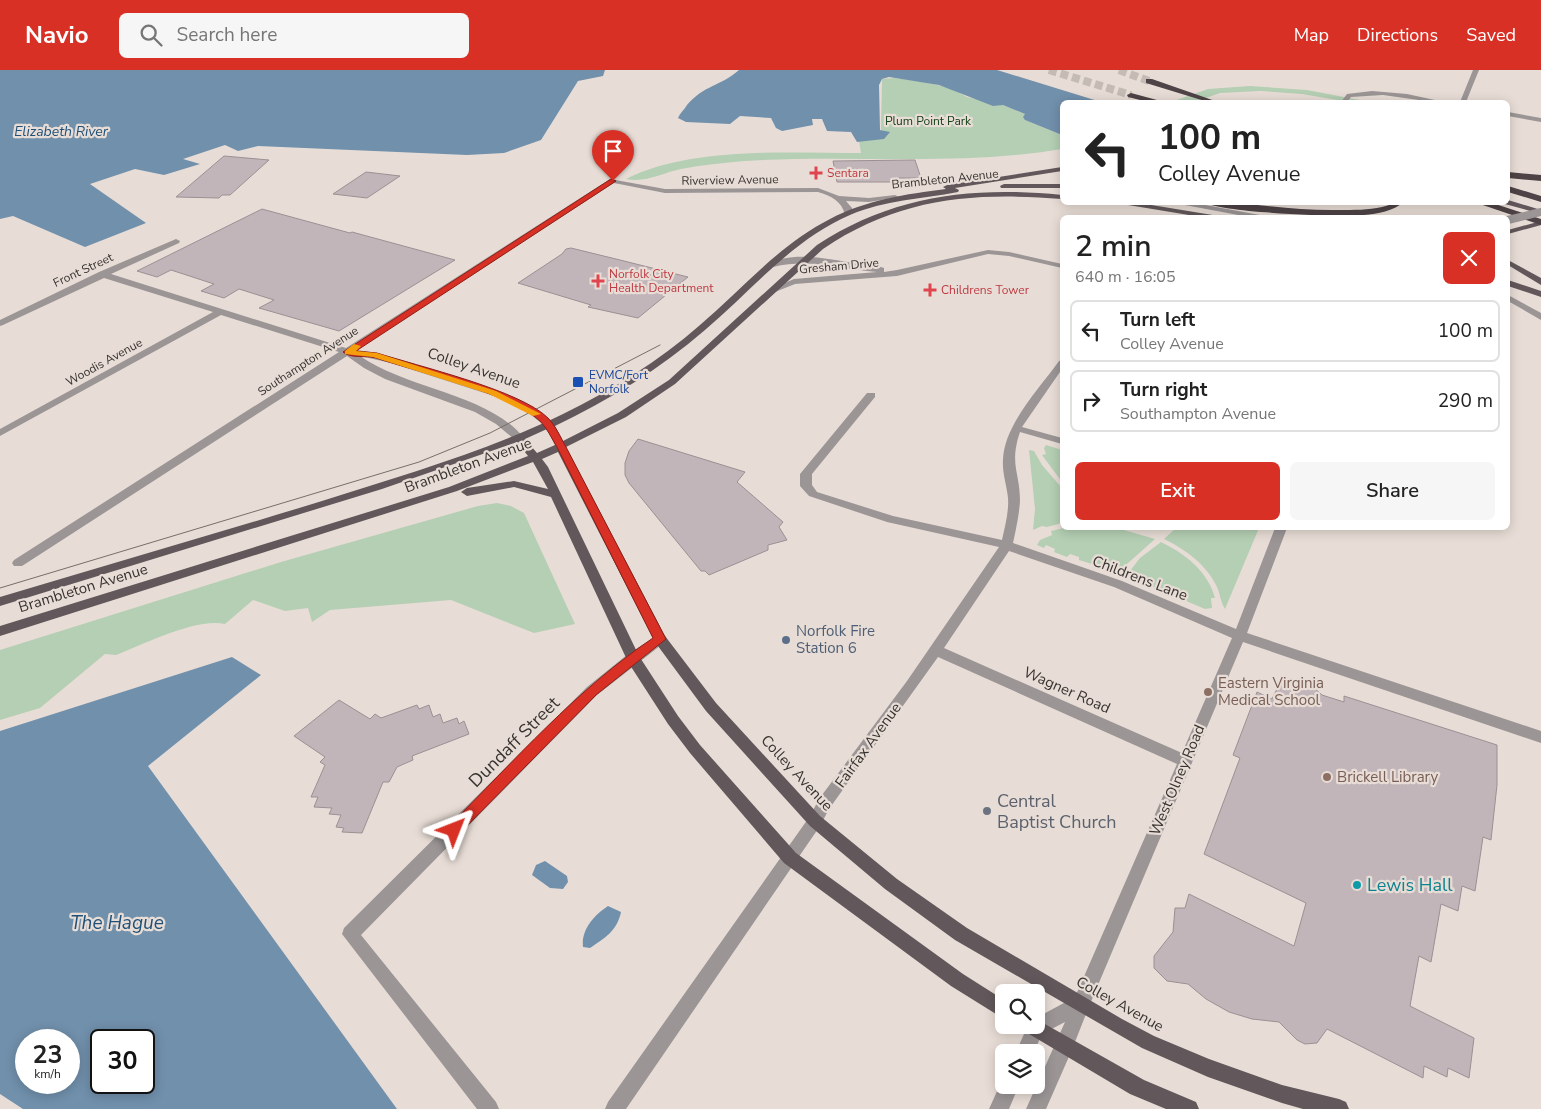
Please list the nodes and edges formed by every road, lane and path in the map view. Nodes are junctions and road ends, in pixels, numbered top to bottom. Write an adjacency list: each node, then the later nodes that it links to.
1 (1476, 70): 8 (street)
2 (1150, 81): 5 (highway)
3 (1131, 95): 4 (highway)
4 (1147, 100)
5 (1208, 100)
6 (1345, 100): 7 (street)
7 (1428, 100)
8 (1464, 100)
9 (1510, 114): 10 (street)
10 (1541, 120)
11 (1060, 169): 18 (main road)
12 (1510, 177): 13 (highway)
13 (1541, 180)
14 (617, 182): 20 (street, Riverview Avenue); 51 (street, Southampton Avenue)
15 (1060, 186): 18 (main road, Brambleton Avenue)
16 (1510, 194): 21 (highway)
17 (1510, 195): 28 (main road)
18 (895, 197): 20 (street, Riverview Avenue); 29 (main road, Brambleton Avenue)
19 (1060, 197): 37 (main road, Brambleton Avenue)
20 (838, 198): 29 (street)
21 (1541, 201)
22 (1127, 205): 30 (main road)
23 (1134, 205): 31 (main road)
24 (1191, 205): 32 (street)
25 (1247, 205): 26 (highway)
26 (1395, 205)
27 (1487, 205): 34 (highway)
28 (1541, 212): 33 (street, bridge)
29 (848, 213): 39 (main road, Brambleton Avenue)
30 (1177, 215)
31 (1205, 215)
32 (1253, 215)
33 (1510, 220)
34 (1541, 223): 35 (main road)
35 (1512, 231)
36 (176, 240): 42 (street, Front Street)
37 (807, 258): 39 (street, Gresham Drive); 41 (street, Gresham Drive); 45 (main road, Brambleton Avenue)
38 (1510, 263): 43 (main road)
39 (773, 265): 54 (main road, Brambleton Avenue)
40 (1060, 266): 41 (street, Gresham Drive)
41 (906, 271): 45 (street, Gresham Drive)
42 (102, 274): 48 (street, Colley Avenue); 50 (street, Front Street)
43 (1541, 282)
44 (1510, 284): 46 (main road)
45 (775, 288): 59 (main road, Brambleton Avenue)
46 (1541, 294)
47 (1510, 299): 49 (street)
48 (219, 312): 51 (street, Colley Avenue); 56 (street, Woodis Avenue)
49 (1541, 317)
50 (0, 323)
51 (348, 352): 54 (street, Colley Avenue); 57 (street, Colley Avenue); 65 (street, Southampton Avenue)
52 (1060, 366): 55 (street, Fairfax Avenue)
53 (872, 396): 64 (street, Childrens Lane)
54 (549, 424): 57 (main road, Brambleton Avenue); 59 (main road, Colley Avenue)
55 (1016, 428): 58 (street); 64 (street, Fairfax Avenue)
56 (0, 433)
57 (518, 437): 60 (main road, Colley Avenue); 66 (main road, Brambleton Avenue)
58 (1060, 440)
59 (562, 447): 60 (main road, Brambleton Avenue); 69 (main road, Colley Avenue)
60 (537, 458): 61 (main road, Colley Avenue); 62 (main road, Brambleton Avenue)
61 (555, 494): 62 (main road); 71 (main road, Colley Avenue)
62 (372, 515): 67 (main road, Brambleton Avenue)
63 (1280, 530): 68 (street, West Olney Road)
64 (1006, 546): 68 (street, Childrens Lane); 70 (street, Fairfax Avenue)
65 (18, 563)
66 (0, 602)
67 (0, 631)
68 (1240, 635): 72 (street, Childrens Lane); 73 (street, West Olney Road)
69 (660, 639): 71 (street, Dundaff Street); 74 (main road, Colley Avenue)
70 (935, 650): 73 (street, Wagner Road); 74 (street, Fairfax Avenue)
71 (633, 658): 75 (main road, Colley Avenue); 82 (street, Dundaff Street)
72 (1541, 737)
73 (1185, 761): 76 (street, West Olney Road)
74 (816, 821): 75 (street, Fairfax Avenue); 76 (main road, Colley Avenue)
75 (790, 858): 77 (main road, Colley Avenue); 83 (street, Fairfax Avenue)
76 (1080, 1003): 78 (street); 80 (street, West Olney Road); 87 (main road, Colley Avenue)
77 (995, 1004)
78 (1045, 1021)
79 (1045, 1034): 80 (main road)
80 (1065, 1046): 85 (street, West Olney Road); 86 (main road)
81 (1006, 1094): 84 (street)
82 (489, 1109)
83 (615, 1109)
84 (999, 1109)
85 (1036, 1109)
86 (1189, 1109)
87 (1339, 1109)

